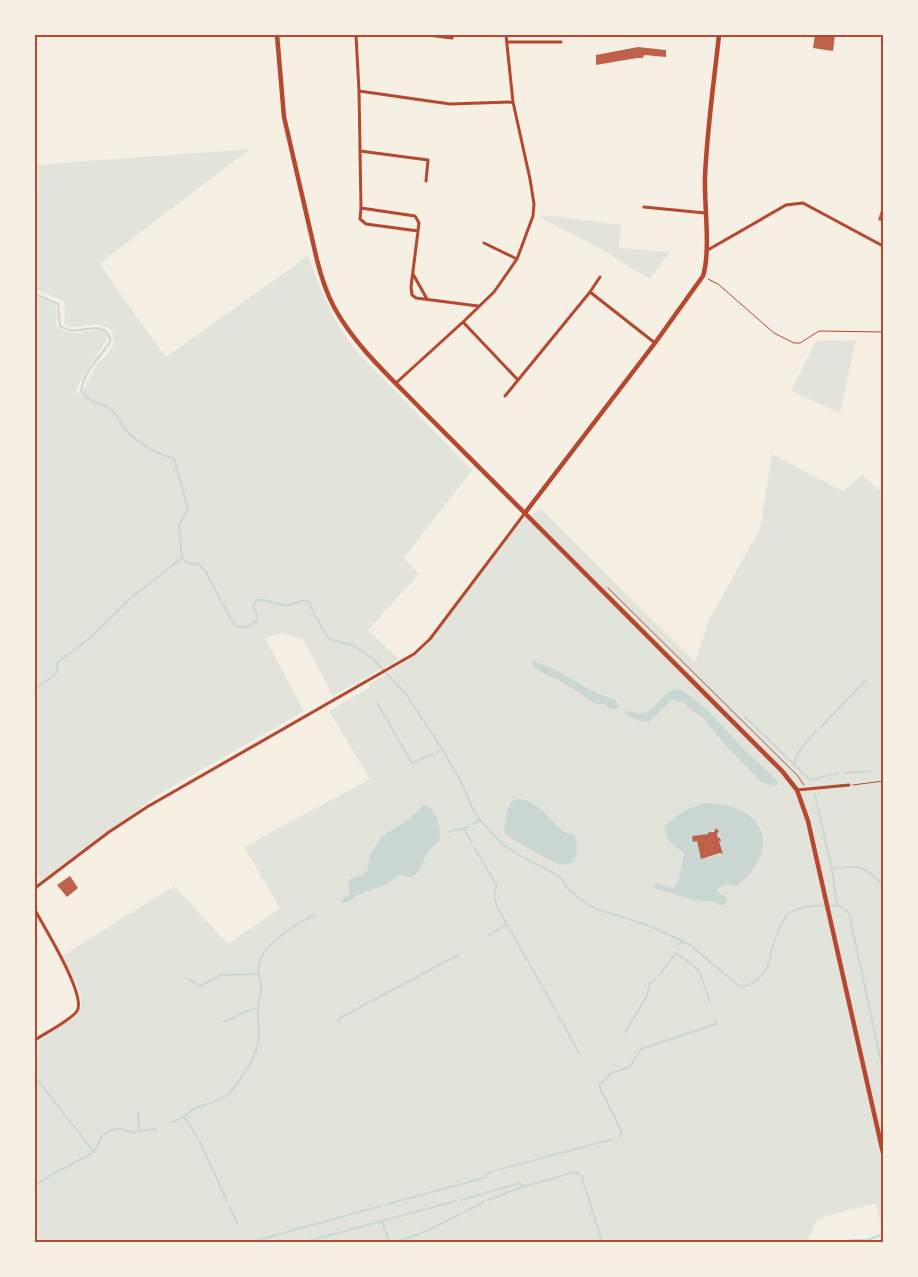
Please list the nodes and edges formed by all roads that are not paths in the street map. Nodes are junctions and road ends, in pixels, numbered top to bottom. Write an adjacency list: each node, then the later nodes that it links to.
1 (277, 35): 29 (street)
2 (356, 35): 9 (street)
3 (428, 35): 6 (street)
4 (506, 35): 7 (street)
5 (718, 35): 15 (street)
6 (452, 36)
7 (506, 42): 8 (street); 10 (street)
8 (561, 42)
9 (359, 91): 10 (street); 11 (street)
10 (514, 102): 20 (street)
11 (360, 151): 12 (street); 14 (street)
12 (426, 181)
13 (644, 207): 15 (street)
14 (360, 208): 16 (street); 16 (street)
15 (705, 213): 19 (street)
16 (418, 230): 21 (street)
17 (484, 242): 20 (street)
18 (883, 246): 19 (street)
19 (706, 252): 27 (street)
20 (517, 259): 25 (street)
21 (412, 274): 24 (street); 24 (street)
22 (600, 277): 23 (street)
23 (590, 292): 27 (street); 28 (street)
24 (427, 299): 25 (street)
25 (479, 306): 26 (street)
26 (464, 322): 28 (street); 29 (street)
27 (655, 343): 31 (street)
28 (518, 380): 30 (street)
29 (396, 383): 31 (street)
30 (505, 396)
31 (525, 513): 33 (street); 34 (street)
32 (849, 785): 33 (street)
33 (797, 790): 37 (street)
34 (35, 888)
35 (35, 910): 36 (street)
36 (35, 1040)
37 (883, 1153)

